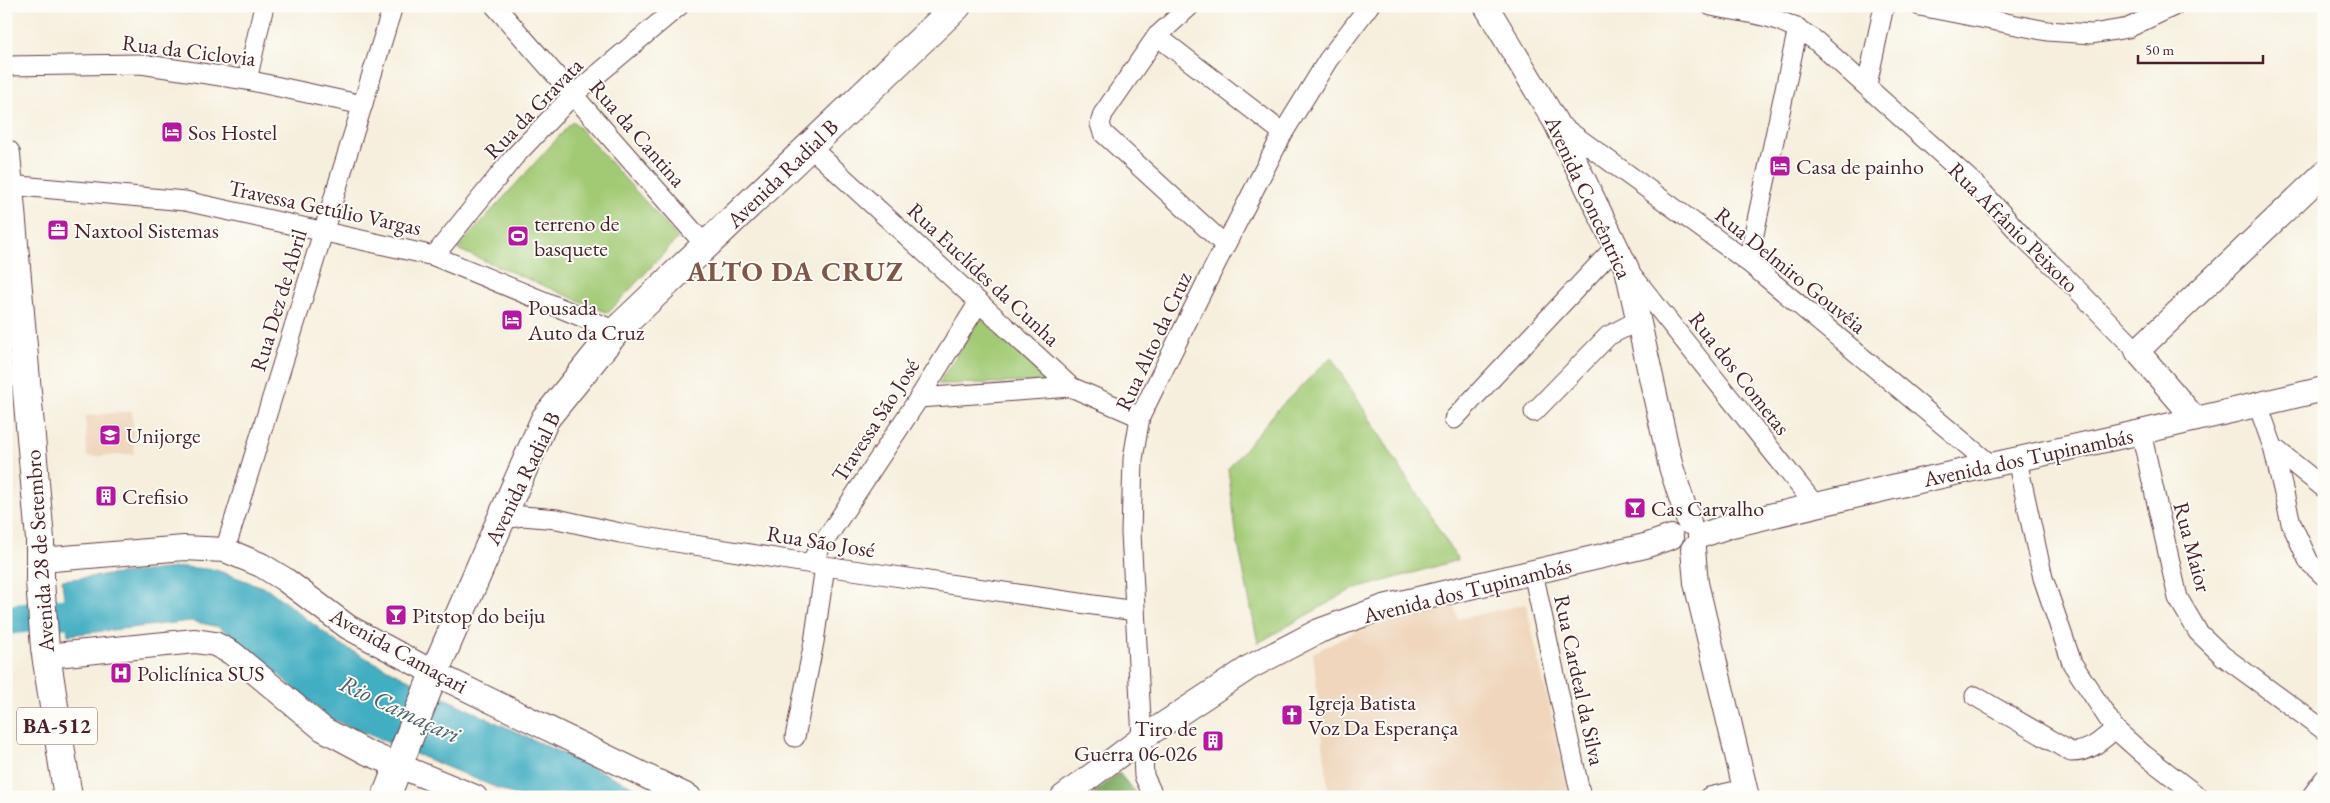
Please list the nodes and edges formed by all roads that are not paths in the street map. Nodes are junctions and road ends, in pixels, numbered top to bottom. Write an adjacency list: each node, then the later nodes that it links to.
1 (264, 6): 16 (street)
2 (394, 6): 19 (street, Rua Dez de Abril)
3 (495, 6): 18 (street, Rua da Cantina)
4 (679, 6): 18 (street, Rua da Gravata)
5 (957, 6): 22 (main road, Avenida Radial B)
6 (1190, 6): 14 (street)
7 (1369, 6): 21 (street, Rua Alto da Cruz)
8 (1486, 6): 20 (street, Avenida Concêntrica)
9 (1711, 6): 13 (street, Rua Afrânio Peixoto)
10 (1884, 6): 17 (street)
11 (1920, 6): 12 (street)
12 (2174, 6)
13 (1798, 28): 17 (street, Rua Afrânio Peixoto); 31 (street)
14 (1157, 36): 21 (street); 28 (street)
15 (6, 66): 16 (street, Rua da Ciclovia)
16 (247, 80): 19 (street, Rua da Ciclovia)
17 (1867, 85): 37 (street, Rua Afrânio Peixoto)
18 (572, 95): 27 (street, Rua da Cantina); 30 (street, Rua da Gravata)
19 (363, 105): 26 (street, Rua Dez de Abril)
20 (1555, 121): 29 (street, Avenida Concêntrica); 31 (street, Rua Delmiro Gouvêia)
21 (1283, 133): 28 (street, Rua Alto da Cruz)
22 (809, 146): 27 (main road, Avenida Radial B); 33 (street, Rua Euclídes da Cunha)
23 (6, 154): 25 (main road, Avenida 28 de Setembro / BA-512)
24 (2324, 173): 37 (street)
25 (9, 185): 26 (street, Travessa Getúlio Vargas); 34 (main road, Avenida 28 de Setembro / BA-512)
26 (325, 230): 30 (street, Travessa Getúlio Vargas); 54 (street, Rua Dez de Abril)
27 (706, 245): 36 (main road, Avenida Radial B)
28 (1225, 245): 43 (street, Rua Alto da Cruz)
29 (1616, 246): 32 (street, Avenida Concêntrica); 44 (street)
30 (434, 256): 36 (street, Travessa Getúlio Vargas)
31 (1748, 262): 49 (street, Rua Delmiro Gouvêia)
32 (1627, 269): 35 (street, Avenida Concêntrica); 51 (street, Rua dos Cometas)
33 (979, 302): 38 (street, Rua Euclídes da Cunha); 40 (street, Travessa São José)
34 (14, 318): 56 (main road, Avenida 28 de Setembro / BA-512)
35 (1638, 320): 42 (street); 53 (street, Avenida Concêntrica)
36 (616, 331): 52 (main road, Avenida Radial B)
37 (2137, 352): 45 (street, Rua Afrânio Peixoto)
38 (1071, 387): 40 (street); 43 (street, Rua Euclídes da Cunha)
39 (2324, 389): 41 (street, Avenida dos Tupinambás)
40 (919, 398): 55 (street, Travessa São José)
41 (2258, 405): 45 (street, Avenida dos Tupinambás); 47 (street)
42 (1534, 412)
43 (1140, 417): 59 (street, Rua Alto da Cruz)
44 (1454, 419)
45 (2195, 419): 46 (street, Avenida dos Tupinambás)
46 (2141, 432): 48 (street, Avenida dos Tupinambás); 64 (street, Rua Maior)
47 (2273, 446): 50 (street); 58 (street)
48 (2017, 460): 49 (street, Avenida dos Tupinambás); 63 (street)
49 (1990, 465): 51 (street, Avenida dos Tupinambás)
50 (2324, 488)
51 (1815, 506): 53 (street, Avenida dos Tupinambás)
52 (500, 520): 55 (street, Rua São José); 61 (main road, Avenida Radial B)
53 (1686, 536): 57 (street, Avenida dos Tupinambás); 69 (street, Avenida Concêntrica)
54 (225, 550): 56 (street, Avenida Camaçari); 61 (street, Avenida Camaçari)
55 (818, 565): 59 (street, Rua São José); 65 (street)
56 (41, 571): 60 (main road, Avenida 28 de Setembro / BA-512)
57 (1533, 572): 66 (street, Avenida dos Tupinambás); 76 (street, Rua Cardeal da Silva)
58 (2324, 576)
59 (1135, 611): 66 (street, Rua Alto da Cruz)
60 (45, 648): 67 (street); 70 (main road, Avenida 28 de Setembro / BA-512)
61 (432, 678): 67 (main road, Avenida Radial B); 73 (street, Avenida Camaçari)
62 (1975, 696): 63 (street)
63 (2115, 730): 78 (street)
64 (2324, 730)
65 (795, 737)
66 (1141, 739): 74 (street, Avenida dos Tupinambás); 75 (street, Rua Alto da Cruz)
67 (400, 759): 71 (main road, Avenida Radial B); 72 (street)
68 (2324, 779): 79 (street)
69 (1746, 793): 77 (street)
70 (68, 797)
71 (386, 797)
72 (475, 797)
73 (689, 797)
74 (1063, 797)
75 (1154, 797)
76 (1581, 797)
77 (1709, 797)
78 (2199, 797)
79 (2311, 797)

